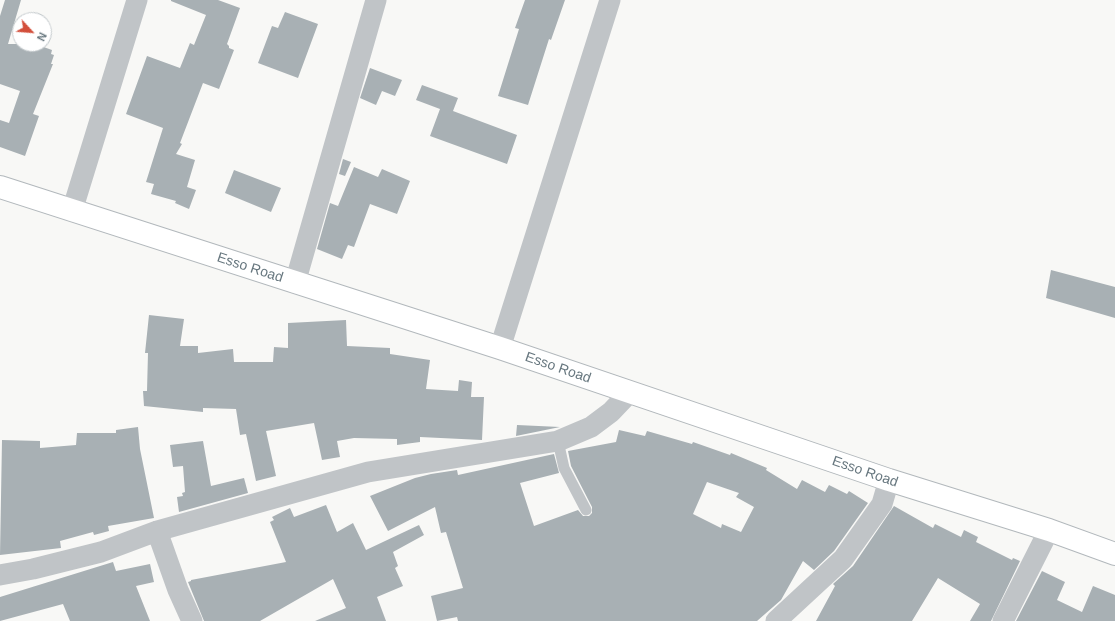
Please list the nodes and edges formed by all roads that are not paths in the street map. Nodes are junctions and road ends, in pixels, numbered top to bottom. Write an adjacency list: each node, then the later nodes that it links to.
1 (137, 0): 5 (street)
2 (376, 0): 6 (street)
3 (610, 0): 7 (street)
4 (0, 186): 5 (street, Esso Road)
5 (72, 211): 6 (street, Esso Road)
6 (295, 283): 7 (street, Esso Road)
7 (500, 348): 8 (street, Esso Road)
8 (630, 392): 9 (street); 10 (street, Esso Road)
9 (558, 441): 11 (lane); 13 (street)
10 (889, 480): 12 (street, Esso Road); 17 (street)
11 (586, 510)
12 (1049, 530): 14 (street, Esso Road); 18 (street)
13 (157, 531): 15 (street); 16 (street)
14 (1114, 551)
15 (0, 575)
16 (192, 621)
17 (776, 621)
18 (1002, 621)

